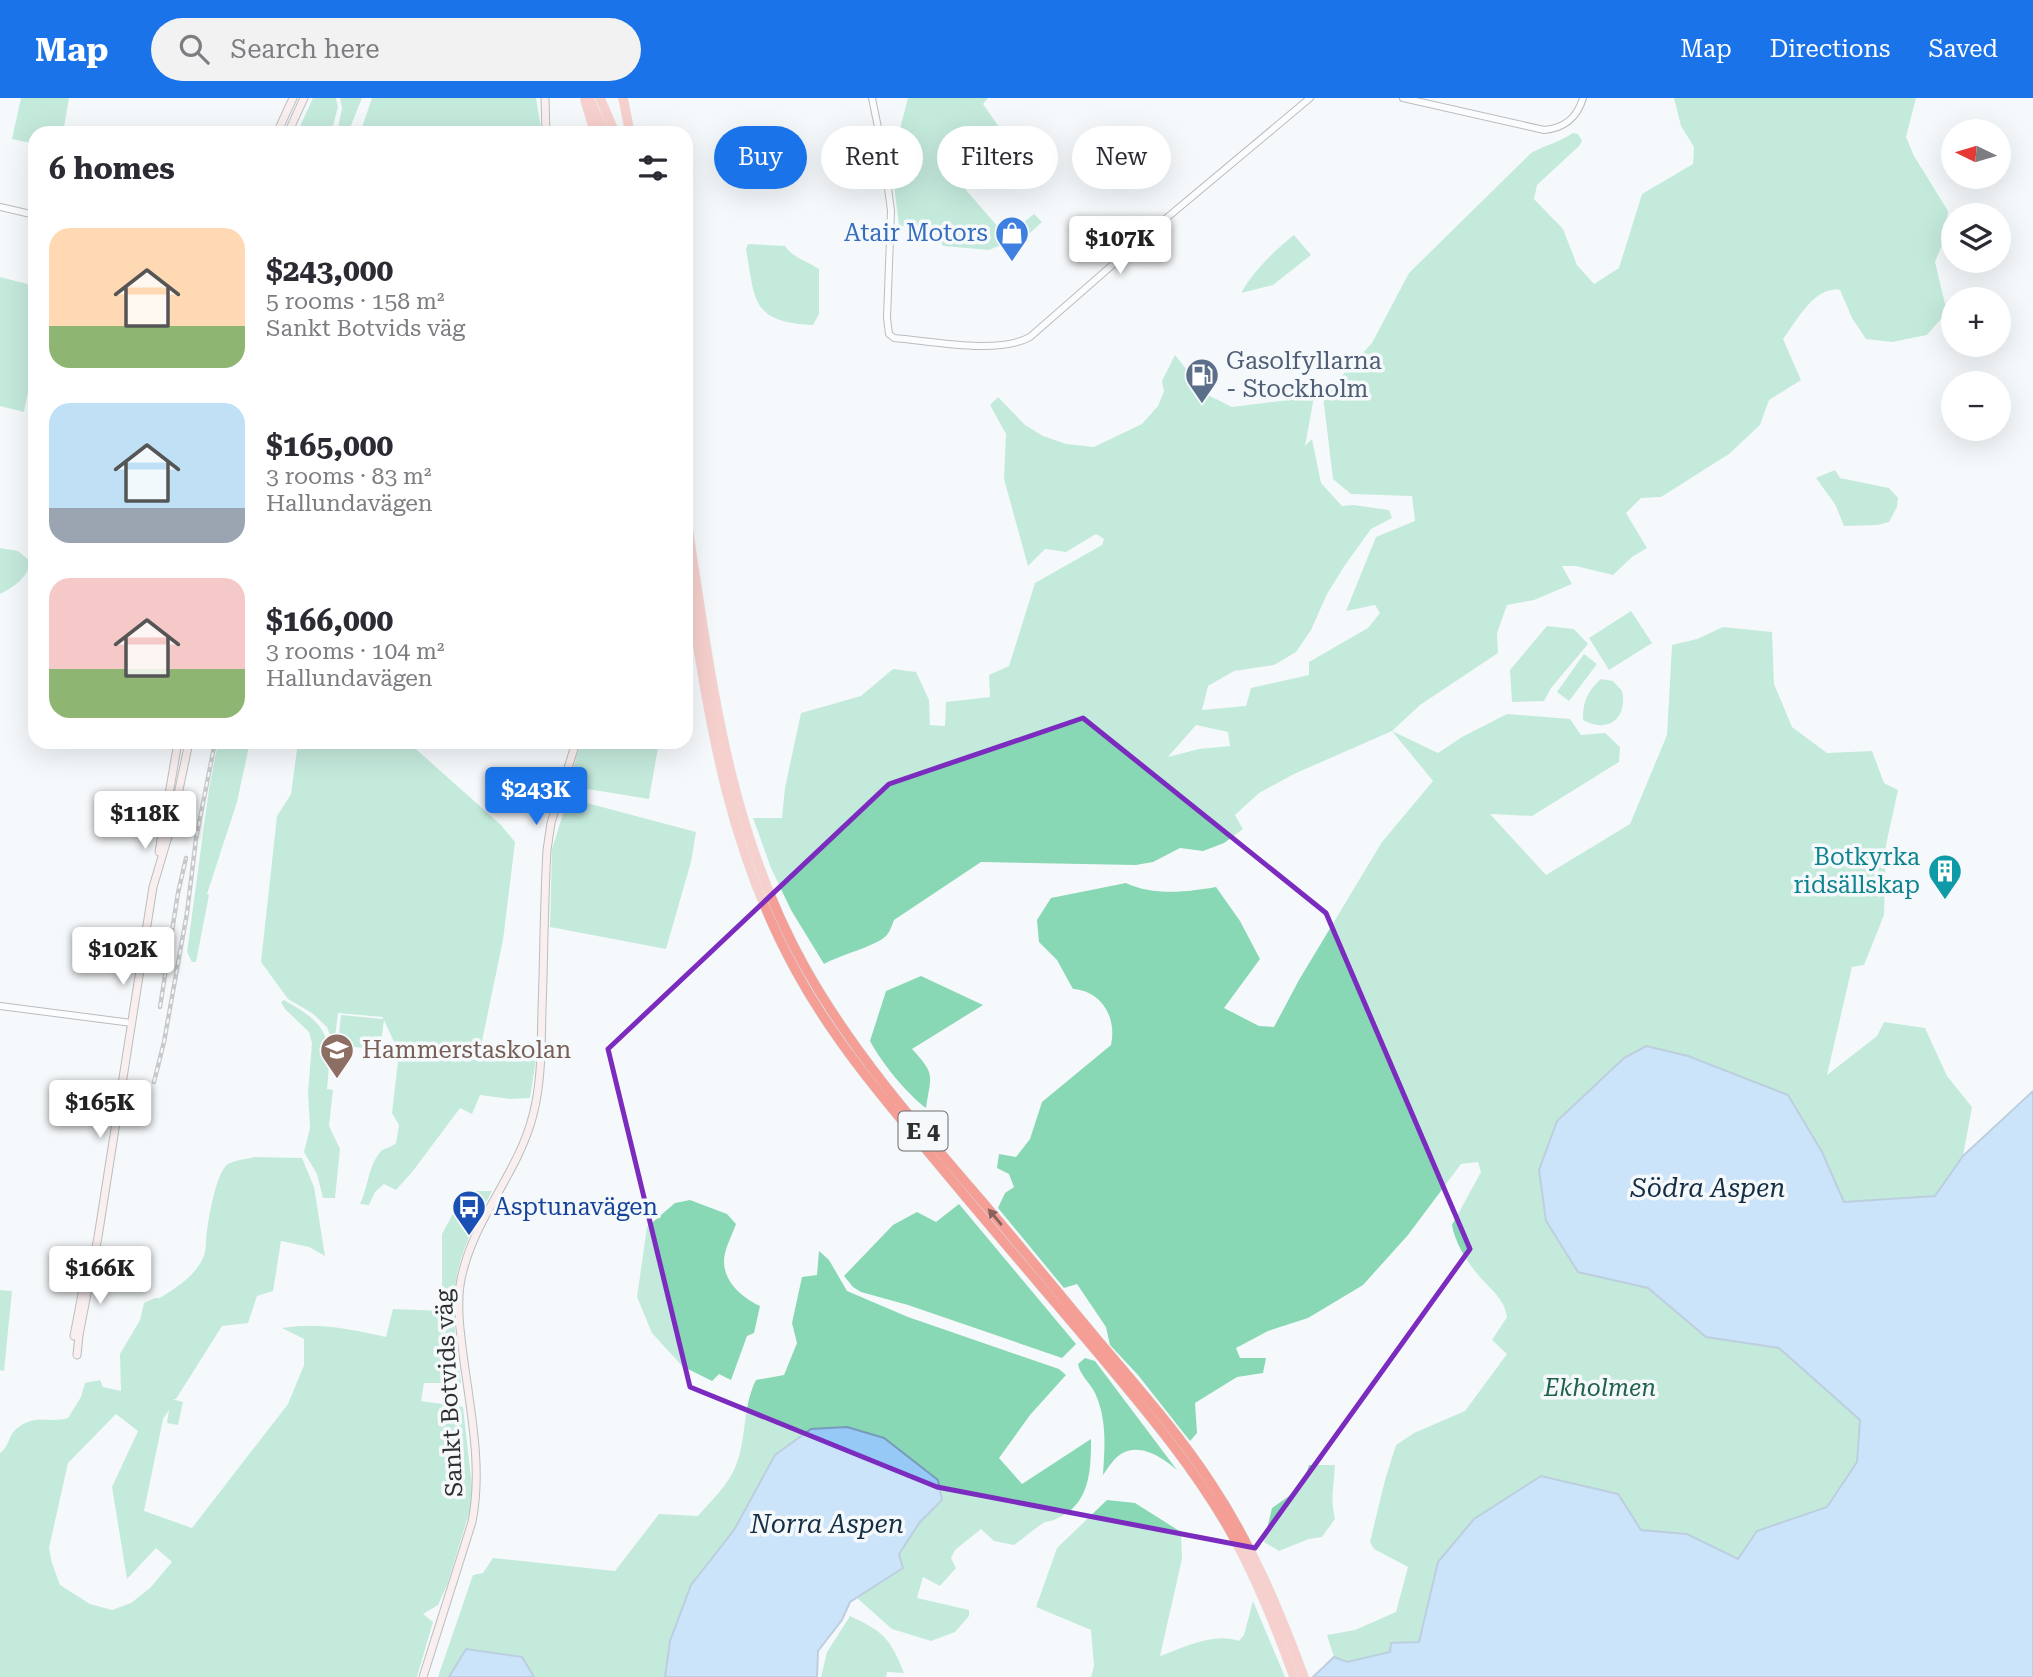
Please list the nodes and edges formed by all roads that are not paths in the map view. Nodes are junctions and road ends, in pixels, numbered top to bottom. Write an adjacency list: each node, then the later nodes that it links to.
1 (293, 98): 11 (main road)
2 (304, 98): 12 (main road)
3 (548, 98): 13 (main road)
4 (587, 98): 14 (highway); 15 (highway)
5 (600, 98): 16 (highway)
6 (623, 98): 17 (highway)
7 (872, 98): 8 (street)
8 (1310, 98)
9 (1403, 98): 10 (street)
10 (1583, 98)
11 (280, 126)
12 (291, 126)
13 (548, 126)
14 (593, 126)
15 (601, 126)
16 (612, 126)
17 (629, 126)
18 (0, 207): 19 (street)
19 (28, 213)
20 (693, 559): 31 (highway, E 4, one-way to 20)
21 (693, 617): 30 (highway, E 4)
22 (177, 749): 25 (main road)
23 (188, 749): 25 (main road)
24 (574, 749): 29 (main road, Sankt Botvids väg)
25 (155, 881): 27 (main road)
26 (0, 1006): 27 (street)
27 (132, 1023): 28 (main road)
28 (76, 1355)
29 (424, 1677)
30 (1294, 1677)
31 (1304, 1677)

